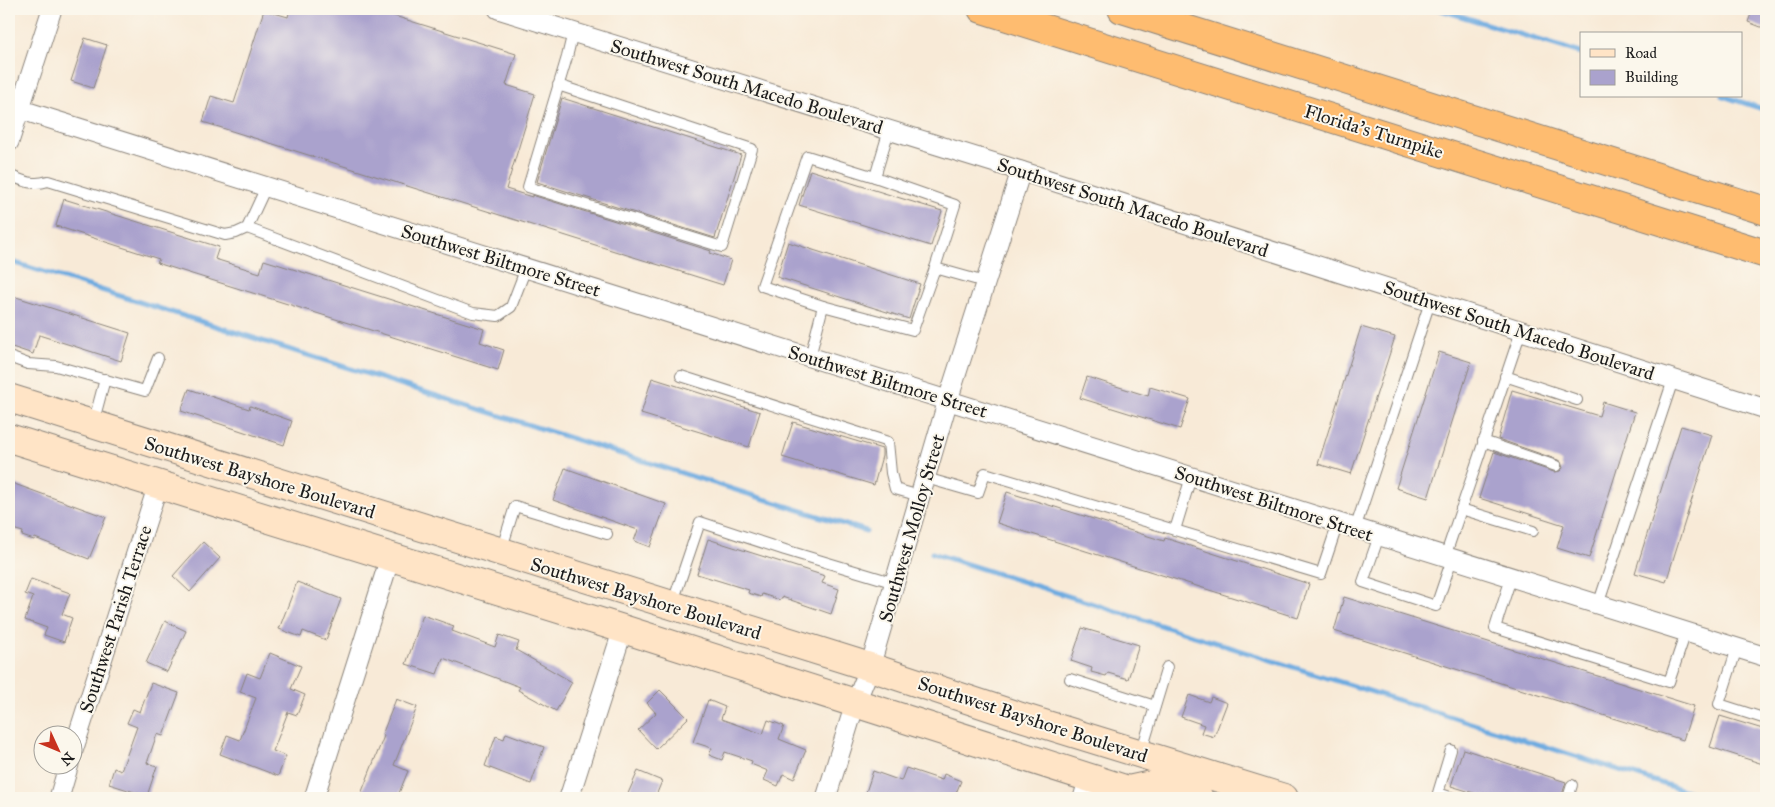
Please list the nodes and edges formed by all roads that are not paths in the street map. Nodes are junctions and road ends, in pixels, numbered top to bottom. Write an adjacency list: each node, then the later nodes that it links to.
1 (52, 9): 7 (street)
2 (498, 9): 5 (street, Southwest South Macedo Boulevard)
3 (982, 9): 16 (highway, Florida's Turnpike)
4 (1122, 9): 14 (highway)
5 (573, 32): 6 (lane); 8 (street, Southwest South Macedo Boulevard)
6 (558, 85): 6 (lane)
7 (14, 108): 9 (street); 13 (street, Southwest Biltmore Street)
8 (890, 130): 10 (street, Southwest South Macedo Boulevard); 12 (lane)
9 (9, 142)
10 (1021, 171): 19 (street, Southwest Molloy Street); 20 (street, Southwest South Macedo Boulevard)
11 (9, 175): 15 (lane)
12 (875, 177): 18 (lane); 21 (lane)
13 (266, 187): 15 (lane); 17 (street, Southwest Biltmore Street)
14 (1766, 211)
15 (247, 228): 17 (lane)
16 (1766, 254)
17 (526, 268): 24 (street, Southwest Biltmore Street)
18 (935, 268): 19 (lane); 21 (lane)
19 (986, 282): 31 (street, Southwest Molloy Street)
20 (1430, 302): 22 (street, Southwest South Macedo Boulevard); 45 (lane)
21 (823, 306): 24 (lane)
22 (1520, 331): 27 (lane); 29 (street, Southwest South Macedo Boulevard)
23 (9, 357): 28 (lane)
24 (810, 357): 31 (street, Southwest Biltmore Street)
25 (158, 358): 28 (lane)
26 (682, 376): 41 (lane)
27 (1505, 376): 32 (lane); 36 (lane)
28 (105, 380): 34 (lane)
29 (1673, 380): 33 (street, Southwest South Macedo Boulevard); 56 (lane)
30 (9, 398): 34 (main road, Southwest Bayshore Boulevard)
31 (948, 400): 38 (street, Southwest Biltmore Street); 39 (street, Southwest Molloy Street)
32 (1577, 400)
33 (1766, 409)
34 (93, 424): 44 (main road, Southwest Bayshore Boulevard)
35 (9, 438): 40 (main road, Southwest Bayshore Boulevard)
36 (1484, 441): 37 (lane); 43 (lane)
37 (1556, 466)
38 (1191, 477): 45 (street, Southwest Biltmore Street); 46 (lane)
39 (926, 478): 41 (street, Southwest Molloy Street); 46 (lane)
40 (158, 485): 42 (main road, Southwest Bayshore Boulevard); 68 (street, Southwest Parish Terrace)
41 (920, 496): 55 (street, Southwest Molloy Street)
42 (199, 498): 44 (main road); 51 (main road, Southwest Bayshore Boulevard)
43 (1461, 509): 47 (lane); 52 (lane)
44 (384, 516): 50 (main road, Southwest Bayshore Boulevard)
45 (1346, 526): 46 (lane); 49 (street, Southwest Biltmore Street)
46 (1175, 530)
47 (1533, 531)
48 (607, 534): 50 (lane)
49 (1379, 536): 52 (street, Southwest Biltmore Street); 52 (lane)
50 (500, 552): 54 (main road, Southwest Bayshore Boulevard)
51 (390, 558): 54 (main road); 58 (main road, Southwest Bayshore Boulevard); 76 (street)
52 (1449, 558): 53 (street, Southwest Biltmore Street)
53 (1511, 578): 56 (street, Southwest Biltmore Street); 59 (lane)
54 (588, 580): 57 (main road, Southwest Bayshore Boulevard)
55 (895, 583): 57 (lane); 62 (street, Southwest Molloy Street)
56 (1598, 605): 59 (street, Southwest Biltmore Street)
57 (672, 606): 62 (main road, Southwest Bayshore Boulevard)
58 (623, 628): 65 (main road, Southwest Bayshore Boulevard); 77 (street)
59 (1686, 632): 60 (street, Southwest Biltmore Street)
60 (1737, 648): 61 (street, Southwest Biltmore Street); 67 (lane)
61 (1766, 657)
62 (870, 667): 65 (street, Southwest Molloy Street); 70 (main road, Southwest Bayshore Boulevard)
63 (1167, 667): 66 (lane)
64 (1070, 679): 66 (lane)
65 (855, 704): 73 (main road, Southwest Bayshore Boulevard); 78 (street, Southwest Molloy Street)
66 (1154, 706): 70 (lane)
67 (1766, 719)
68 (82, 724)
69 (1451, 750): 82 (lane)
70 (1140, 754): 81 (main road, Southwest Bayshore Boulevard)
71 (66, 774): 75 (street)
72 (1572, 785): 83 (lane)
73 (1086, 788): 74 (main road, Southwest Bayshore Boulevard)
74 (1127, 790): 79 (main road, Southwest Bayshore Boulevard); 80 (main road)
75 (58, 798)
76 (314, 798)
77 (569, 798)
78 (826, 798)
79 (1153, 798)
80 (1199, 798)
81 (1284, 798)
82 (1453, 798)
83 (1568, 798)

